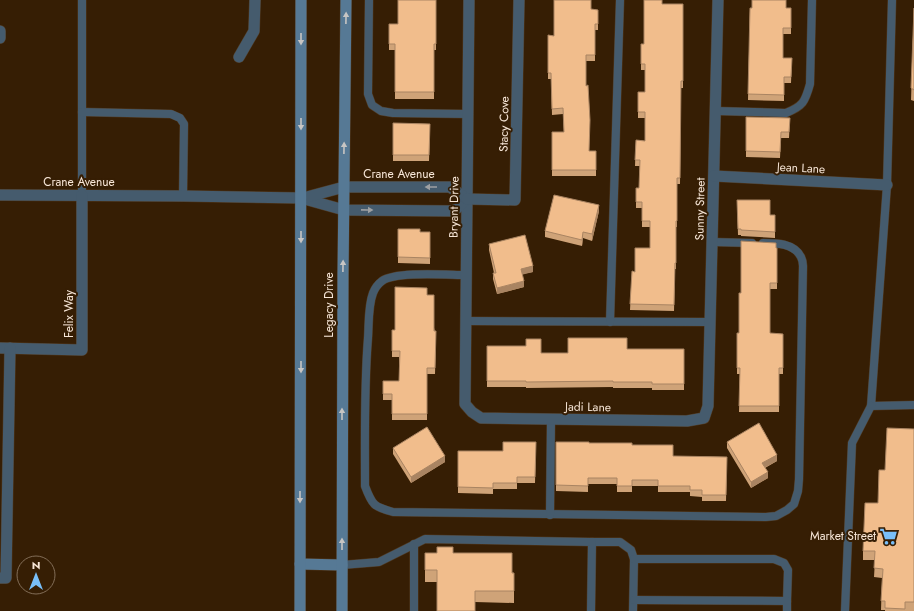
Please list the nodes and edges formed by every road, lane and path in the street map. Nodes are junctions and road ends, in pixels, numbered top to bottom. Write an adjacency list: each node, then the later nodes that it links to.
1 (82, 0): 16 (lane)
2 (255, 0): 14 (street)
3 (301, 0): 24 (main road, one-way to 24)
4 (346, 0): 20 (main road, Legacy Drive, one-way to 4)
5 (369, 0): 17 (lane)
6 (469, 0): 17 (street, Bryant Drive)
7 (519, 0): 25 (street, Stacy Cove)
8 (620, 0): 30 (lane)
9 (718, 0): 15 (street, Sunny Street)
10 (812, 0): 15 (lane)
11 (892, 0): 19 (lane)
12 (0, 31): 13 (street)
13 (0, 38)
14 (238, 57)
15 (716, 111): 18 (street, Sunny Street)
16 (82, 112): 22 (lane); 23 (lane)
17 (468, 114): 25 (street, Bryant Drive)
18 (714, 176): 19 (street, Jean Lane); 27 (street, Sunny Street)
19 (887, 185): 34 (lane)
20 (344, 187): 24 (street, Crane Avenue); 25 (street, Crane Avenue, one-way to 20); 26 (main road, Legacy Drive)
21 (0, 195): 22 (street, Crane Avenue)
22 (82, 195): 23 (street, Crane Avenue); 32 (street, Felix Way)
23 (183, 196): 24 (street, Crane Avenue)
24 (301, 198): 26 (street, Crane Avenue); 42 (main road, one-way to 42)
25 (467, 199): 26 (street, Crane Avenue, one-way to 25); 28 (street, Bryant Drive)
26 (344, 210): 43 (main road, Legacy Drive, one-way to 26)
27 (712, 242): 31 (street, Sunny Street); 38 (lane)
28 (466, 275): 29 (street, Bryant Drive); 38 (lane)
29 (466, 321): 30 (lane); 35 (street, Bryant Drive)
30 (610, 322): 31 (lane)
31 (710, 322): 36 (street, Sunny Street)
32 (5, 348): 44 (street)
33 (914, 405): 34 (lane)
34 (871, 406): 53 (lane)
35 (472, 412): 37 (street, Jadi Lane)
36 (704, 418): 37 (street, Jadi Lane)
37 (551, 419): 38 (lane)
38 (550, 515)
39 (592, 542): 40 (lane); 41 (lane); 50 (lane)
40 (414, 544): 43 (lane); 49 (lane)
41 (634, 559): 45 (lane); 46 (lane)
42 (300, 564): 43 (main road); 47 (main road)
43 (342, 565): 48 (main road, Legacy Drive)
44 (3, 578)
45 (634, 600): 46 (lane); 51 (lane)
46 (787, 601): 52 (lane)
47 (300, 611)
48 (342, 611)
49 (414, 611)
50 (591, 611)
51 (633, 611)
52 (787, 611)
53 (845, 611)

